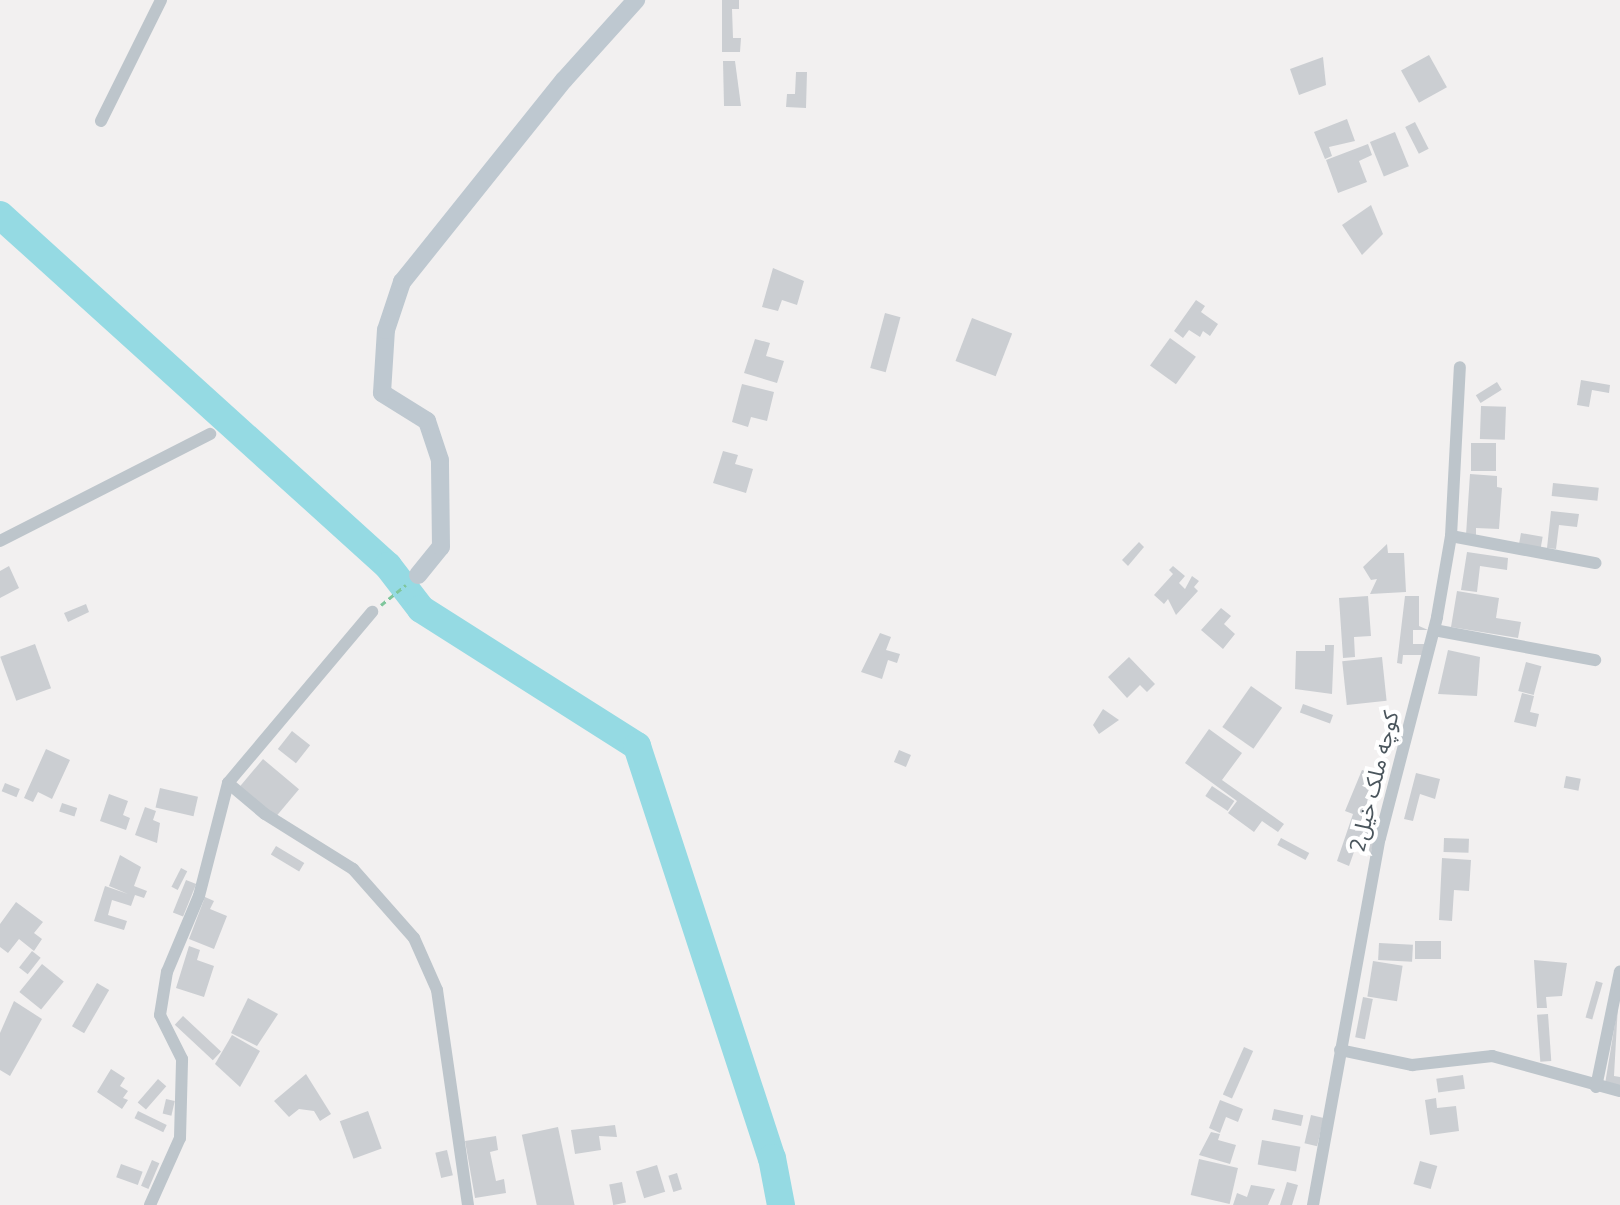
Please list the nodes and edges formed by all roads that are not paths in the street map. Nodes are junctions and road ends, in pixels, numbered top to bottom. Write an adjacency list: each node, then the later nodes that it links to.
1 (161, 0): 3 (street)
2 (636, 0): 9 (street)
3 (101, 121)
4 (1460, 367): 6 (street, کوچه ملک خیل2)
5 (210, 434): 7 (street)
6 (1451, 536): 8 (street); 11 (street, کوچه ملک خیل2)
7 (0, 541)
8 (1595, 563)
9 (418, 575)
10 (372, 612): 13 (street)
11 (1434, 630): 12 (street); 15 (street, کوچه ملک خیل2)
12 (1595, 660)
13 (228, 783): 18 (street); 19 (street)
14 (1620, 971): 16 (street)
15 (1340, 1050): 16 (street); 20 (street, کوچه ملک خیل2)
16 (1596, 1087): 17 (street)
17 (1620, 1091)
18 (150, 1205)
19 (468, 1205)
20 (1313, 1205)

